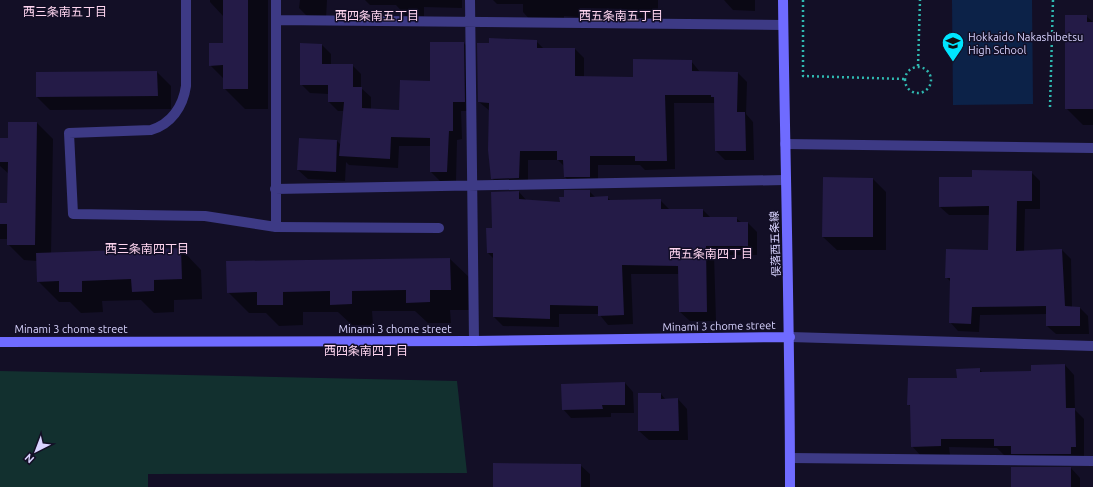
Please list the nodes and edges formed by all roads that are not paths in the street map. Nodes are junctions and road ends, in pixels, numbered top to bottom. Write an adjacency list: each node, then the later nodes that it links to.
1 (186, 0): 13 (street)
2 (276, 0): 5 (street)
3 (470, 0): 6 (street)
4 (783, 0): 7 (street, 俣落西五条線)
5 (276, 20): 6 (street); 12 (street)
6 (470, 22): 7 (street); 11 (street)
7 (784, 25): 8 (street, 俣落西五条線)
8 (785, 144): 9 (street); 10 (street, 俣落西五条線)
9 (1093, 148)
10 (785, 180): 11 (street); 15 (street, 俣落西五条線)
11 (472, 185): 12 (street); 16 (street)
12 (275, 189): 13 (street)
13 (276, 227): 14 (street)
14 (439, 228)
15 (790, 337): 16 (street, Minami 3 chome street); 18 (street); 19 (street, 俣落西五条線)
16 (474, 341): 17 (street, Minami 3 chome street)
17 (0, 342)
18 (1093, 346)
19 (790, 458): 20 (street); 21 (street, 俣落西五条線)
20 (1093, 461)
21 (790, 487)

